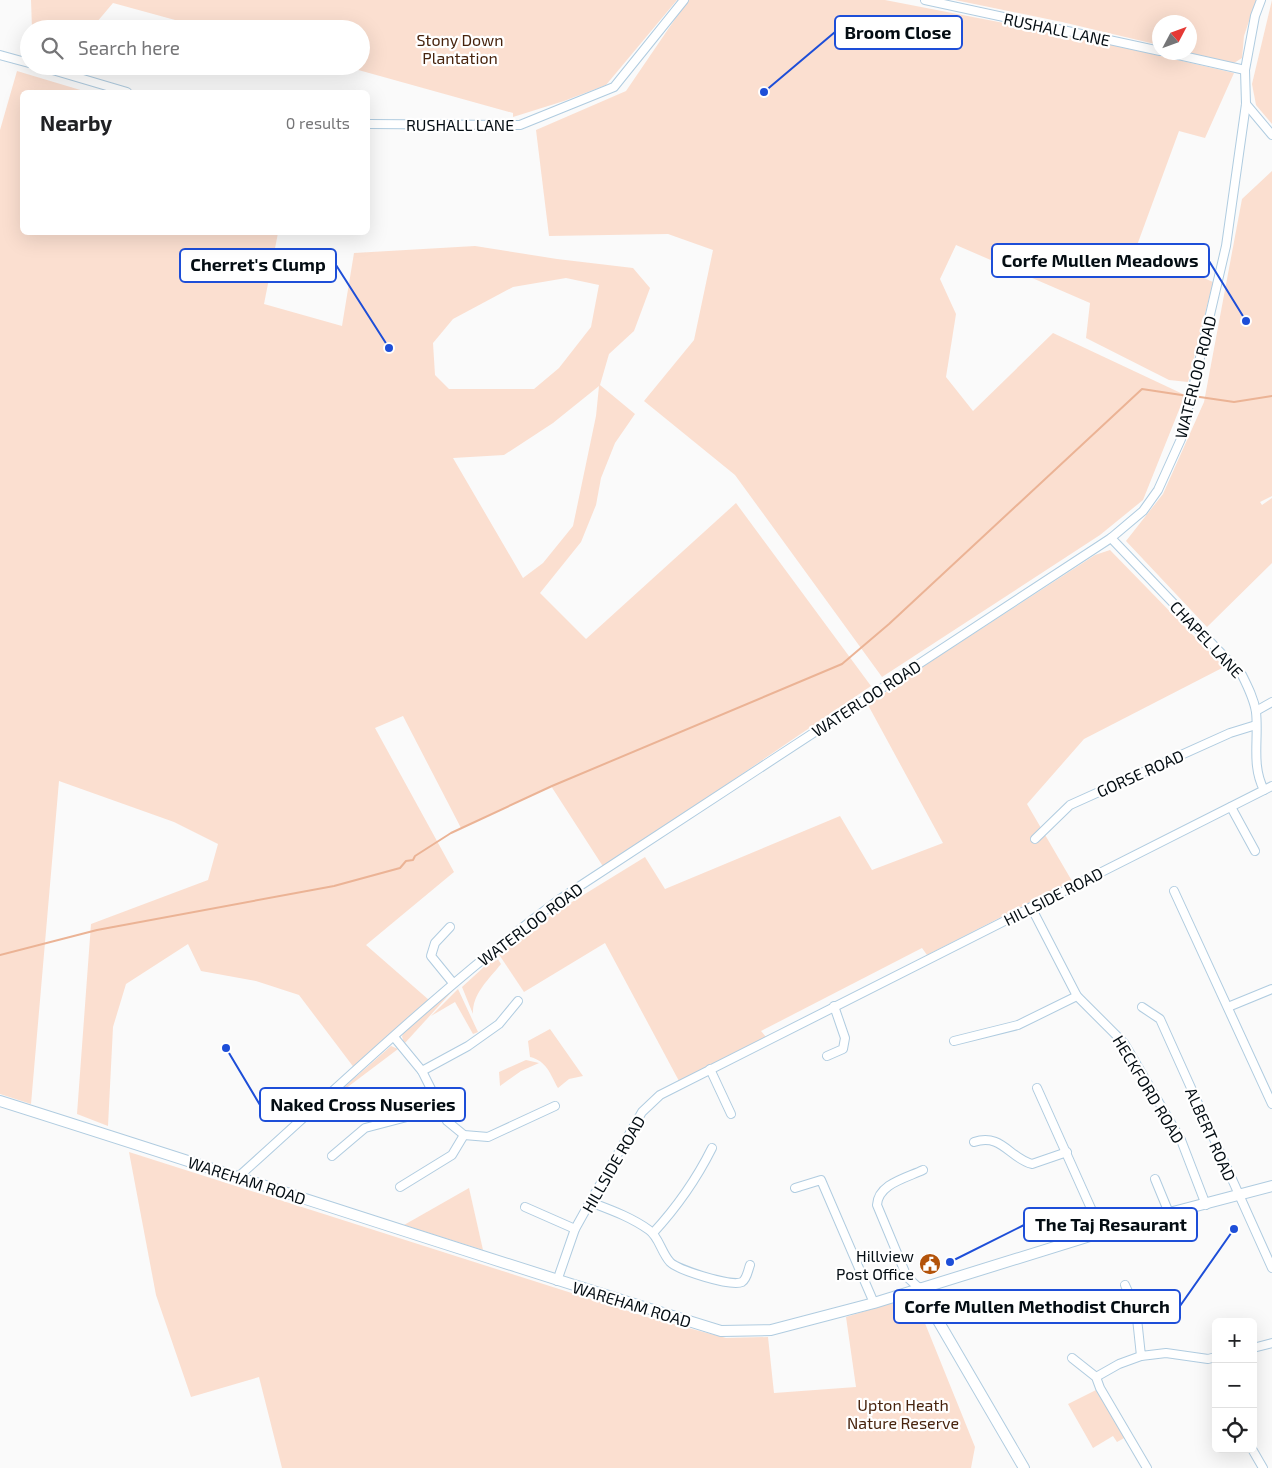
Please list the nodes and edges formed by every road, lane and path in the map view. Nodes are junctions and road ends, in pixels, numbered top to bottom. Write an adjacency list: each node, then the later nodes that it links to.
1 (684, 0): 13 (street, RUSHALL LANE)
2 (925, 0): 4 (street, RUSHALL LANE)
3 (1261, 0): 8 (street, WATERLOO ROAD)
4 (1152, 49)
5 (0, 55): 7 (street)
6 (1197, 59): 8 (street)
7 (20, 61)
8 (1245, 70): 11 (street, WATERLOO ROAD)
9 (69, 75): 10 (street)
10 (120, 90)
11 (1246, 104): 12 (street); 14 (street, WATERLOO ROAD)
12 (1260, 122): 14 (street); 15 (street)
13 (370, 124)
14 (1243, 129): 16 (street, WATERLOO ROAD)
15 (1272, 135)
16 (1110, 538): 18 (street, CHAPEL LANE); 28 (street, WATERLOO ROAD)
17 (1272, 702): 18 (street)
18 (1256, 711): 19 (street, CHAPEL LANE)
19 (1256, 725): 21 (street, CHAPEL LANE); 23 (street, GORSE ROAD)
20 (1272, 786): 21 (street, HILLSIDE ROAD)
21 (1264, 790): 22 (street, HILLSIDE ROAD)
22 (1231, 807): 24 (street); 26 (street, HILLSIDE ROAD)
23 (1036, 839)
24 (1255, 851)
25 (1174, 891): 34 (street)
26 (1031, 907): 30 (street, HECKFORD ROAD); 32 (street, HILLSIDE ROAD)
27 (450, 927): 28 (street)
28 (453, 983): 35 (street, WATERLOO ROAD)
29 (1272, 988): 34 (street)
30 (1078, 996): 36 (street); 61 (street, HECKFORD ROAD)
31 (518, 1001): 38 (street)
32 (834, 1006): 37 (street); 39 (street, HILLSIDE ROAD)
33 (1142, 1007): 59 (street, ALBERT ROAD)
34 (1228, 1007): 41 (street)
35 (394, 1037): 38 (street); 54 (street, WATERLOO ROAD)
36 (954, 1041)
37 (828, 1056)
38 (422, 1070): 44 (street)
39 (710, 1070): 47 (street); 60 (street, HILLSIDE ROAD)
40 (1272, 1082): 41 (street)
41 (1264, 1085): 45 (street)
42 (1042, 1091): 51 (street)
43 (0, 1101): 54 (street, WAREHAM ROAD)
44 (437, 1104): 48 (street); 52 (street)
45 (1272, 1104)
46 (555, 1106): 48 (street)
47 (731, 1114)
48 (464, 1134): 56 (street)
49 (974, 1142): 51 (street)
50 (712, 1148): 65 (street)
51 (1067, 1152): 66 (street)
52 (332, 1156)
53 (923, 1170): 71 (street)
54 (238, 1177): 69 (street, WAREHAM ROAD)
55 (1155, 1179): 63 (street)
56 (400, 1186)
57 (1272, 1186): 59 (street, WAREHAM ROAD)
58 (795, 1188): 72 (street)
59 (1239, 1196): 61 (street, WAREHAM ROAD); 68 (street, ALBERT ROAD)
60 (590, 1202): 64 (street, HILLSIDE ROAD); 65 (street)
61 (1206, 1205): 63 (street, WAREHAM ROAD)
62 (524, 1207): 64 (street)
63 (1169, 1213): 66 (street, WAREHAM ROAD)
64 (575, 1230): 69 (street, HILLSIDE ROAD)
65 (653, 1233): 67 (street)
66 (1102, 1233): 71 (street, WAREHAM ROAD)
67 (750, 1265)
68 (1272, 1268)
69 (557, 1281): 72 (street, WAREHAM ROAD)
70 (1125, 1285): 75 (street)
71 (919, 1288): 72 (street, WAREHAM ROAD); 80 (street)
72 (874, 1302)
73 (1272, 1344): 74 (street)
74 (1257, 1347)
75 (1141, 1356): 77 (street); 78 (street)
76 (1072, 1358): 78 (street)
77 (1212, 1358)
78 (1096, 1377): 81 (street)
79 (1254, 1453): 82 (street)
80 (1024, 1468)
81 (1147, 1468)
82 (1263, 1468)

